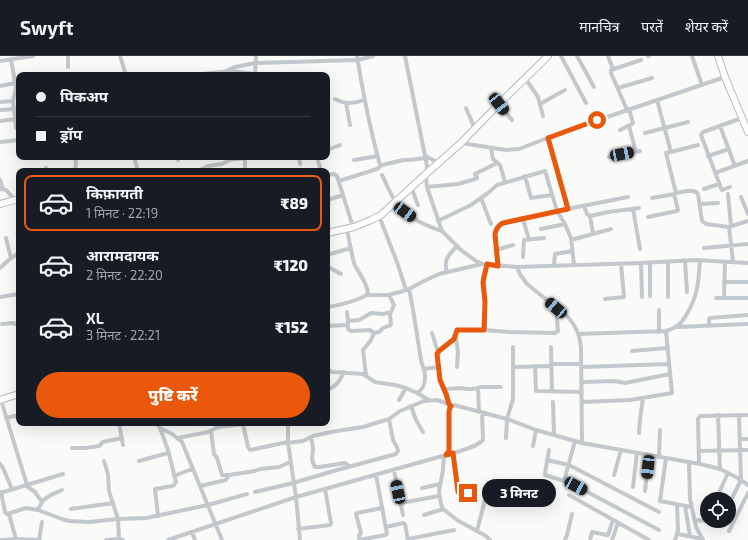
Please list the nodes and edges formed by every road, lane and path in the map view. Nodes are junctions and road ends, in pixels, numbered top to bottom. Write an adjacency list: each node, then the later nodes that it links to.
1 (32, 56): 14 (street)
2 (68, 56): 18 (street)
3 (120, 56): 21 (street)
4 (256, 56): 17 (street)
5 (373, 56): 13 (street)
6 (405, 56): 75 (street)
7 (548, 56): 26 (street)
8 (561, 56): 41 (street)
9 (577, 56): 31 (street)
10 (608, 56): 19 (street)
11 (692, 56): 29 (street)
12 (718, 56): 25 (street)
13 (358, 58): 17 (street); 37 (street)
14 (11, 59): 16 (street); 28 (street)
15 (641, 60): 19 (street)
16 (0, 61)
17 (256, 63): 20 (street); 24 (street)
18 (68, 67)
19 (613, 69): 32 (street)
20 (226, 71): 22 (street); 23 (street)
21 (125, 72)
22 (221, 72)
23 (242, 72)
24 (255, 72)
25 (725, 76): 29 (street); 49 (street)
26 (525, 78): 42 (street); 43 (street)
27 (652, 78): 32 (street)
28 (15, 83): 30 (street)
29 (702, 84): 38 (street)
30 (0, 86)
31 (594, 88)
32 (618, 88): 47 (street)
33 (564, 90): 43 (street)
34 (16, 91): 35 (street)
35 (13, 99): 39 (street); 46 (street)
36 (335, 99): 40 (street)
37 (364, 100): 40 (street); 73 (street)
38 (657, 100): 47 (street); 58 (street)
39 (0, 102)
40 (346, 103): 54 (street)
41 (586, 103)
42 (499, 104): 51 (street); 59 (street)
43 (540, 104): 48 (street)
44 (466, 108): 59 (street)
45 (0, 110): 46 (street)
46 (14, 110): 50 (street)
47 (628, 110): 55 (street); 63 (street)
48 (543, 116)
49 (742, 118): 56 (street); 61 (street)
50 (15, 119): 52 (street); 57 (street)
51 (512, 120)
52 (0, 121)
53 (688, 122): 58 (street)
54 (350, 125)
55 (629, 126): 60 (street); 76 (street)
56 (720, 126): 71 (street); 74 (street)
57 (16, 128)
58 (664, 128): 62 (street); 72 (street)
59 (475, 129): 66 (street)
60 (620, 130)
61 (748, 132)
62 (645, 133)
63 (548, 138): 69 (street); 119 (street)
64 (16, 140): 65 (street)
65 (0, 142)
66 (461, 143): 69 (street); 81 (street)
67 (340, 145): 70 (street)
68 (698, 145): 72 (street)
69 (491, 148): 82 (street)
70 (330, 149)
71 (729, 149): 74 (street); 85 (street)
72 (671, 152): 101 (street)
73 (378, 156): 79 (street); 84 (street)
74 (708, 156): 88 (street)
75 (425, 157): 81 (street); 84 (street); 87 (street)
76 (609, 157)
77 (228, 160): 86 (street)
78 (299, 160): 83 (street)
79 (354, 160)
80 (748, 161): 85 (street)
81 (438, 163): 87 (street)
82 (497, 163): 94 (street); 97 (street)
83 (300, 164)
84 (380, 166): 93 (street)
85 (735, 166): 88 (street)
86 (203, 168)
87 (427, 173): 96 (street); 97 (street)
88 (714, 173): 95 (street)
89 (330, 175): 93 (street)
90 (382, 175): 112 (street)
91 (525, 176): 94 (street); 104 (street); 104 (street)
92 (0, 180): 99 (street)
93 (339, 181): 103 (street)
94 (505, 182): 107 (street)
95 (719, 184): 98 (street); 100 (street)
96 (411, 187): 112 (street); 115 (street)
97 (427, 187): 127 (street)
98 (730, 187)
99 (2, 189): 109 (street)
100 (704, 189)
101 (675, 194): 108 (street); 116 (street); 125 (street)
102 (728, 194): 131 (street)
103 (343, 195): 110 (street); 132 (street)
104 (552, 195): 121 (street)
105 (628, 197): 117 (street)
106 (741, 197): 122 (street)
107 (481, 198): 127 (street); 129 (street)
108 (652, 198)
109 (16, 199)
110 (330, 199)
111 (16, 200): 114 (street)
112 (395, 202): 123 (street); 135 (street)
113 (718, 203): 116 (street)
114 (0, 204)
115 (418, 204)
116 (700, 204): 131 (street)
117 (584, 206): 119 (street); 124 (street)
118 (639, 208): 120 (street)
119 (568, 209): 121 (street)
120 (633, 209): 124 (street); 148 (street)
121 (557, 211): 126 (street); 130 (street)
122 (748, 214)
123 (379, 216): 132 (street); 175 (street)
124 (590, 216): 137 (street)
125 (648, 217)
126 (523, 219): 140 (street); 149 (street)
127 (438, 221): 135 (street)
128 (748, 221): 131 (street)
129 (491, 224)
130 (564, 224): 134 (street); 141 (street)
131 (730, 227): 145 (street)
132 (350, 228): 136 (street); 146 (street)
133 (611, 228): 137 (street)
134 (541, 229)
135 (442, 231): 144 (street)
136 (330, 232)
137 (593, 233): 141 (street)
138 (6, 238): 154 (street)
139 (544, 238): 140 (street)
140 (529, 240): 153 (street)
141 (571, 240): 150 (street)
142 (748, 244): 145 (street)
143 (513, 245): 149 (street)
144 (457, 246): 163 (street); 171 (street)
145 (731, 246): 147 (street); 159 (street)
146 (351, 248): 151 (street); 179 (street)
147 (704, 248)
148 (640, 249)
149 (496, 250): 167 (street)
150 (572, 251): 165 (street); 166 (street)
151 (330, 254)
152 (16, 255): 154 (street)
153 (523, 257)
154 (11, 258): 169 (street)
155 (700, 260): 156 (street); 158 (street); 202 (street)
156 (686, 261): 157 (street); 176 (street)
157 (668, 262): 161 (street); 183 (street)
158 (725, 262): 159 (street); 173 (street)
159 (733, 262): 162 (street)
160 (641, 263): 161 (street); 164 (street); 182 (street)
161 (650, 263): 180 (street)
162 (748, 263)
163 (485, 264): 167 (street); 171 (street); 203 (street)
164 (621, 264): 166 (street); 187 (street)
165 (554, 265): 166 (street); 168 (street)
166 (574, 265)
167 (498, 266): 168 (street)
168 (517, 267): 189 (street)
169 (0, 268)
170 (330, 268): 172 (street)
171 (447, 272): 175 (street)
172 (341, 274)
173 (724, 282): 174 (street); 185 (street)
174 (748, 282)
175 (408, 290): 178 (street); 222 (street)
176 (687, 292)
177 (16, 294): 181 (street)
178 (389, 295): 179 (street); 192 (street)
179 (366, 296): 188 (street)
180 (650, 296)
181 (0, 297)
182 (642, 297)
183 (668, 297)
184 (716, 298): 185 (street)
185 (724, 298): 186 (street)
186 (748, 298)
187 (605, 299)
188 (330, 307)
189 (556, 308): 203 (street); 208 (street)
190 (659, 310): 205 (street)
191 (346, 312): 195 (street)
192 (391, 312): 195 (street); 206 (street)
193 (748, 315): 194 (street)
194 (736, 316): 198 (street); 201 (street)
195 (348, 323): 200 (street); 206 (street)
196 (2, 324): 197 (street)
197 (16, 324)
198 (738, 324): 199 (street); 201 (street)
199 (748, 324)
200 (330, 326)
201 (709, 326): 202 (street)
202 (677, 327): 204 (street)
203 (484, 330): 209 (street)
204 (666, 331): 205 (street); 212 (street)
205 (659, 332): 208 (street)
206 (374, 333): 226 (street)
207 (432, 333): 214 (street)
208 (578, 334): 218 (street)
209 (456, 337): 214 (street); 220 (street)
210 (513, 347): 221 (street)
211 (551, 347): 216 (street)
212 (667, 348): 213 (street); 215 (street)
213 (632, 351)
214 (438, 352): 219 (street)
215 (669, 364): 218 (street); 225 (street)
216 (551, 365): 217 (street); 218 (street); 233 (street)
217 (535, 366): 221 (street); 233 (street)
218 (582, 366): 227 (street)
219 (438, 367): 222 (street); 232 (street)
220 (458, 367)
221 (513, 367): 252 (street)
222 (424, 369): 235 (street)
223 (330, 371): 224 (street)
224 (344, 372): 226 (street); 229 (street)
225 (670, 374): 227 (street); 237 (street)
226 (366, 375): 230 (street)
227 (582, 382): 234 (street)
228 (501, 387): 231 (street)
229 (330, 388)
230 (406, 388): 235 (street); 239 (street)
231 (478, 388): 232 (street); 245 (street)
232 (444, 389): 243 (street)
233 (552, 391): 234 (street)
234 (582, 392): 242 (street)
235 (417, 393): 240 (street)
236 (16, 395): 238 (street)
237 (643, 398): 242 (street); 262 (street)
238 (0, 400): 250 (street)
239 (399, 400)
240 (429, 400): 243 (street); 244 (street)
241 (553, 402): 263 (street)
242 (582, 402): 272 (street)
243 (450, 405): 245 (street); 285 (street)
244 (411, 406): 251 (street); 261 (street)
245 (481, 412): 252 (street); 283 (street)
246 (718, 415): 247 (street); 280 (street); 281 (street)
247 (739, 415): 248 (street); 268 (street)
248 (748, 415)
249 (16, 416): 250 (street)
250 (6, 418): 312 (street)
251 (389, 419): 264 (street); 297 (street)
252 (507, 419): 259 (street); 267 (street)
253 (120, 426): 265 (street)
254 (224, 426): 257 (street)
255 (246, 426): 271 (street)
256 (288, 426): 271 (street)
257 (213, 427): 266 (street); 303 (street)
258 (160, 428): 266 (street); 282 (street)
259 (536, 430): 263 (street); 274 (street)
260 (660, 430): 287 (street)
261 (423, 432)
262 (640, 433)
263 (554, 435): 270 (street)
264 (311, 437): 271 (street); 297 (street)
265 (122, 438): 273 (street); 275 (street)
266 (178, 438): 298 (street)
267 (506, 438)
268 (740, 439): 269 (street); 278 (street)
269 (748, 439)
270 (575, 441): 272 (street); 296 (street)
271 (288, 443): 292 (street)
272 (582, 443): 277 (street)
273 (123, 445)
274 (533, 446)
275 (72, 448)
276 (550, 450): 290 (street)
277 (620, 450): 284 (street); 305 (street)
278 (740, 450): 279 (street); 281 (street); 307 (street)
279 (748, 450)
280 (698, 451): 281 (street); 294 (street)
281 (719, 451): 299 (street)
282 (168, 453): 289 (street); 306 (street)
283 (453, 453): 285 (street); 332 (street)
284 (637, 453): 286 (street); 314 (street)
285 (445, 455): 300 (street); 310 (street)
286 (649, 455): 287 (street); 319 (street)
287 (659, 457): 288 (street)
288 (666, 458): 293 (street); 334 (street)
289 (139, 460)
290 (547, 460): 296 (street); 308 (street)
291 (104, 461): 333 (street)
292 (290, 462): 303 (street); 309 (street)
293 (689, 462): 294 (street); 337 (street)
294 (699, 463): 299 (street)
295 (0, 464): 316 (street)
296 (569, 465): 308 (street); 342 (street)
297 (349, 467): 309 (street)
298 (192, 469): 306 (street); 313 (street)
299 (720, 469): 301 (street)
300 (394, 470): 304 (street); 331 (street)
301 (728, 473): 307 (street); 321 (street)
302 (63, 474): 312 (street)
303 (229, 475): 313 (street)
304 (376, 475): 317 (street); 338 (street)
305 (614, 475)
306 (174, 476): 347 (street)
307 (741, 480): 311 (street); 322 (street)
308 (564, 481): 358 (street)
309 (294, 483): 320 (street); 328 (street)
310 (440, 484): 315 (street); 327 (street)
311 (748, 484)
312 (26, 485): 316 (street); 330 (street)
313 (200, 486): 335 (street)
314 (633, 487)
315 (422, 488)
316 (12, 489): 323 (street)
317 (325, 489): 328 (street); 356 (street)
318 (62, 490): 330 (street)
319 (645, 491)
320 (255, 492)
321 (719, 492)
322 (735, 492)
323 (0, 493): 343 (street)
324 (748, 493): 360 (street)
325 (248, 494): 335 (street)
326 (569, 495): 349 (street)
327 (439, 496): 331 (street); 340 (street)
328 (296, 498): 354 (street); 356 (street)
329 (485, 500): 359 (street)
330 (42, 502): 341 (street)
331 (400, 502): 345 (street)
332 (468, 502)
333 (113, 504): 339 (street); 348 (street)
334 (677, 504): 336 (street); 362 (street)
335 (208, 505): 347 (street); 354 (street)
336 (685, 506): 337 (street); 363 (street)
337 (691, 507): 350 (street)
338 (382, 508): 355 (street); 375 (street)
339 (71, 509)
340 (443, 509): 346 (street); 359 (street)
341 (38, 510): 343 (street); 348 (street)
342 (659, 512)
343 (9, 514): 364 (street)
344 (572, 514): 378 (street)
345 (403, 515)
346 (424, 515)
347 (158, 516): 348 (street)
348 (118, 519): 370 (street)
349 (613, 520): 353 (street); 379 (street)
350 (694, 520): 351 (street); 366 (street)
351 (700, 520)
352 (42, 522): 368 (street)
353 (618, 523): 365 (street); 380 (street)
354 (216, 525): 361 (street); 373 (street)
355 (386, 526): 375 (street); 376 (street)
356 (298, 529): 374 (street)
357 (454, 530): 376 (street)
358 (659, 530)
359 (477, 531): 377 (street)
360 (729, 531)
361 (192, 532): 371 (street); 372 (street)
362 (678, 534): 363 (street); 382 (street)
363 (690, 536): 366 (street)
364 (16, 539): 367 (street); 368 (street)
365 (643, 539): 381 (street)
366 (703, 539)
367 (1, 540)
368 (39, 540)
369 (106, 540): 370 (street)
370 (121, 540)
371 (168, 540)
372 (195, 540)
373 (222, 540)
374 (300, 540)
375 (360, 540)
376 (408, 540)
377 (490, 540)
378 (565, 540)
379 (590, 540)
380 (612, 540)
381 (649, 540)
382 (676, 540)

